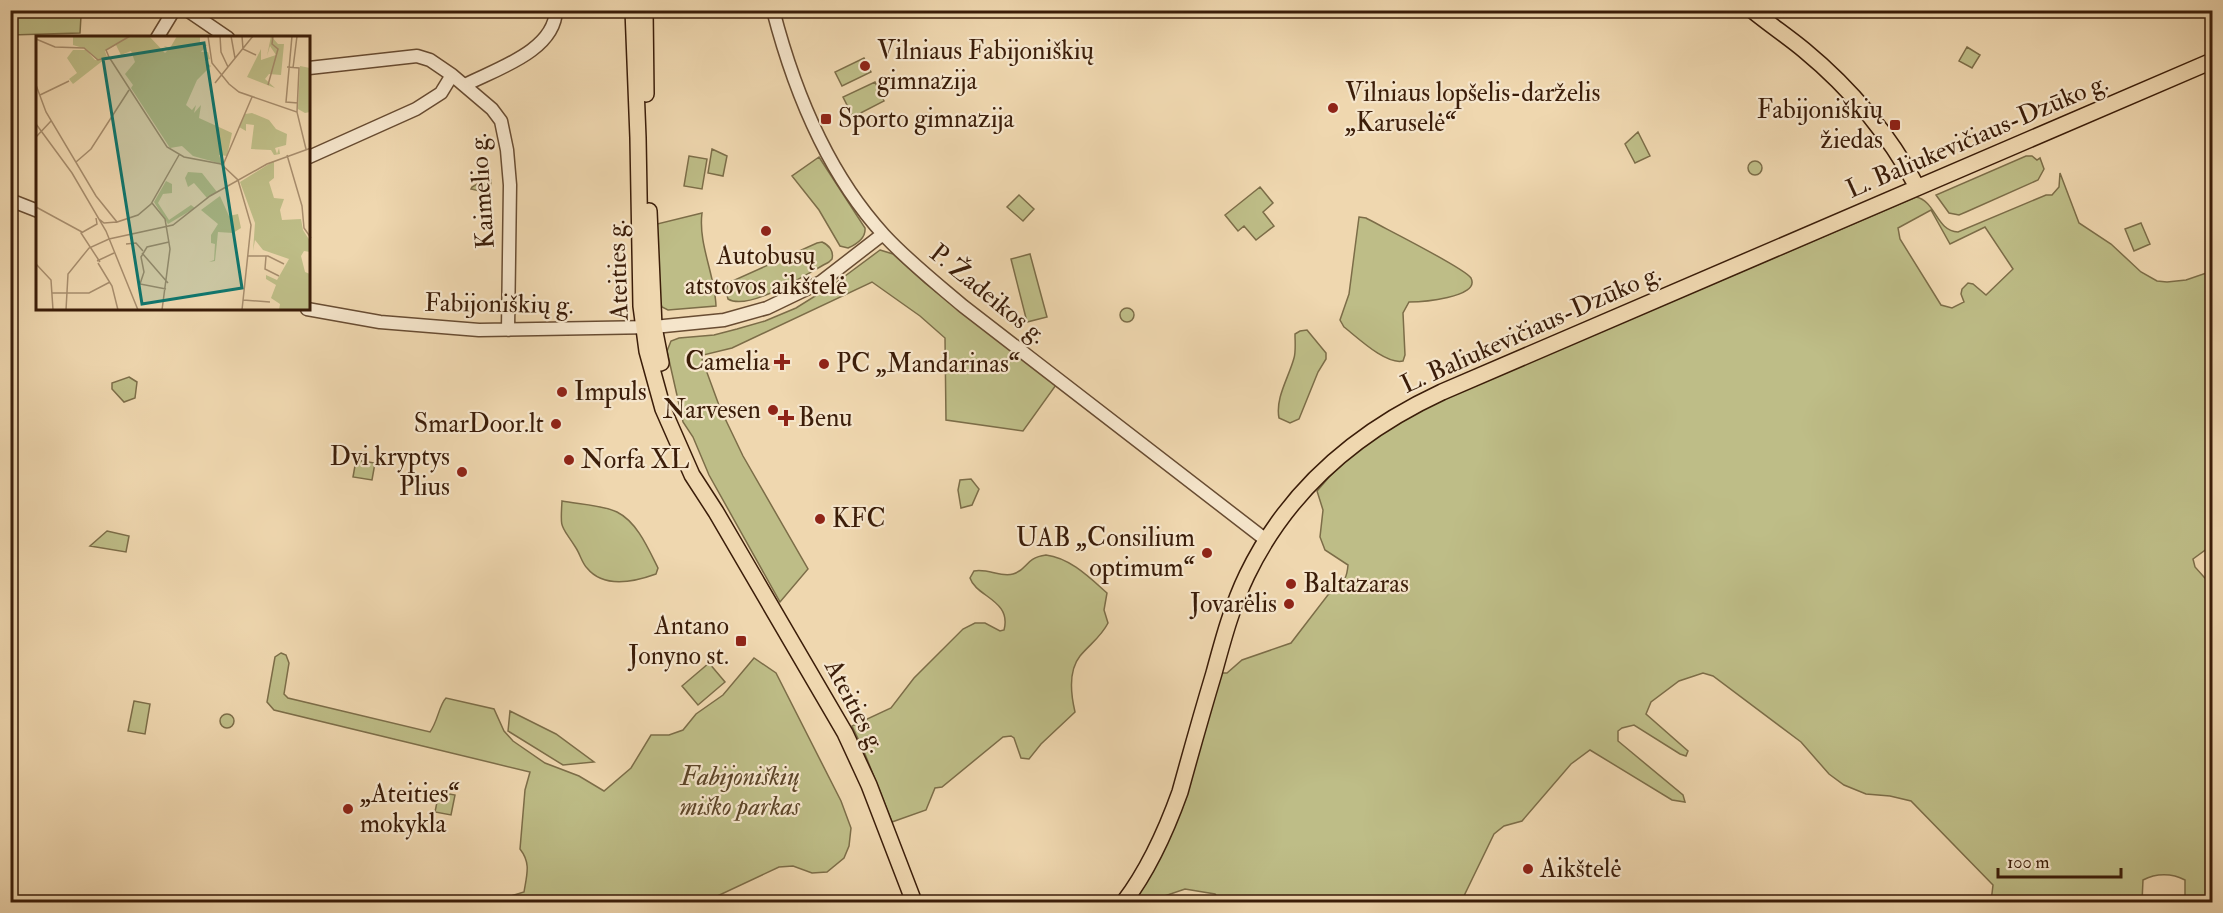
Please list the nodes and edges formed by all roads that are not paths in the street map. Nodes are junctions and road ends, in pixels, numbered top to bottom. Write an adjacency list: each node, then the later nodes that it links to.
1 (174, 10): 8 (street)
2 (187, 10): 9 (street)
3 (556, 10): 13 (street)
4 (633, 10): 20 (main road, Ateities g.)
5 (645, 10): 20 (main road, Ateities g.)
6 (773, 10): 18 (street, P. Žadeikos g.)
7 (1752, 10): 15 (main road)
8 (158, 36)
9 (225, 36)
10 (2212, 61): 15 (main road, L. Baliukevičiaus-Dzūko g.)
11 (310, 68): 12 (street, Kaimelio g.)
12 (452, 75): 13 (street, Kaimelio g.); 14 (street)
13 (465, 85): 21 (street, Kaimelio g.)
14 (310, 157)
15 (1917, 187): 22 (main road, L. Baliukevičiaus-Dzūko g.)
16 (10, 200): 17 (street)
17 (36, 210)
18 (883, 234): 20 (street, Fabijoniškių g.); 22 (street, P. Žadeikos g.)
19 (310, 309): 21 (street, Fabijoniškių g.)
20 (649, 326): 21 (street, Fabijoniškių g.); 23 (main road, Ateities g.)
21 (508, 330)
22 (1266, 540): 24 (main road, L. Baliukevičiaus-Dzūko g.)
23 (914, 903)
24 (1124, 903)

